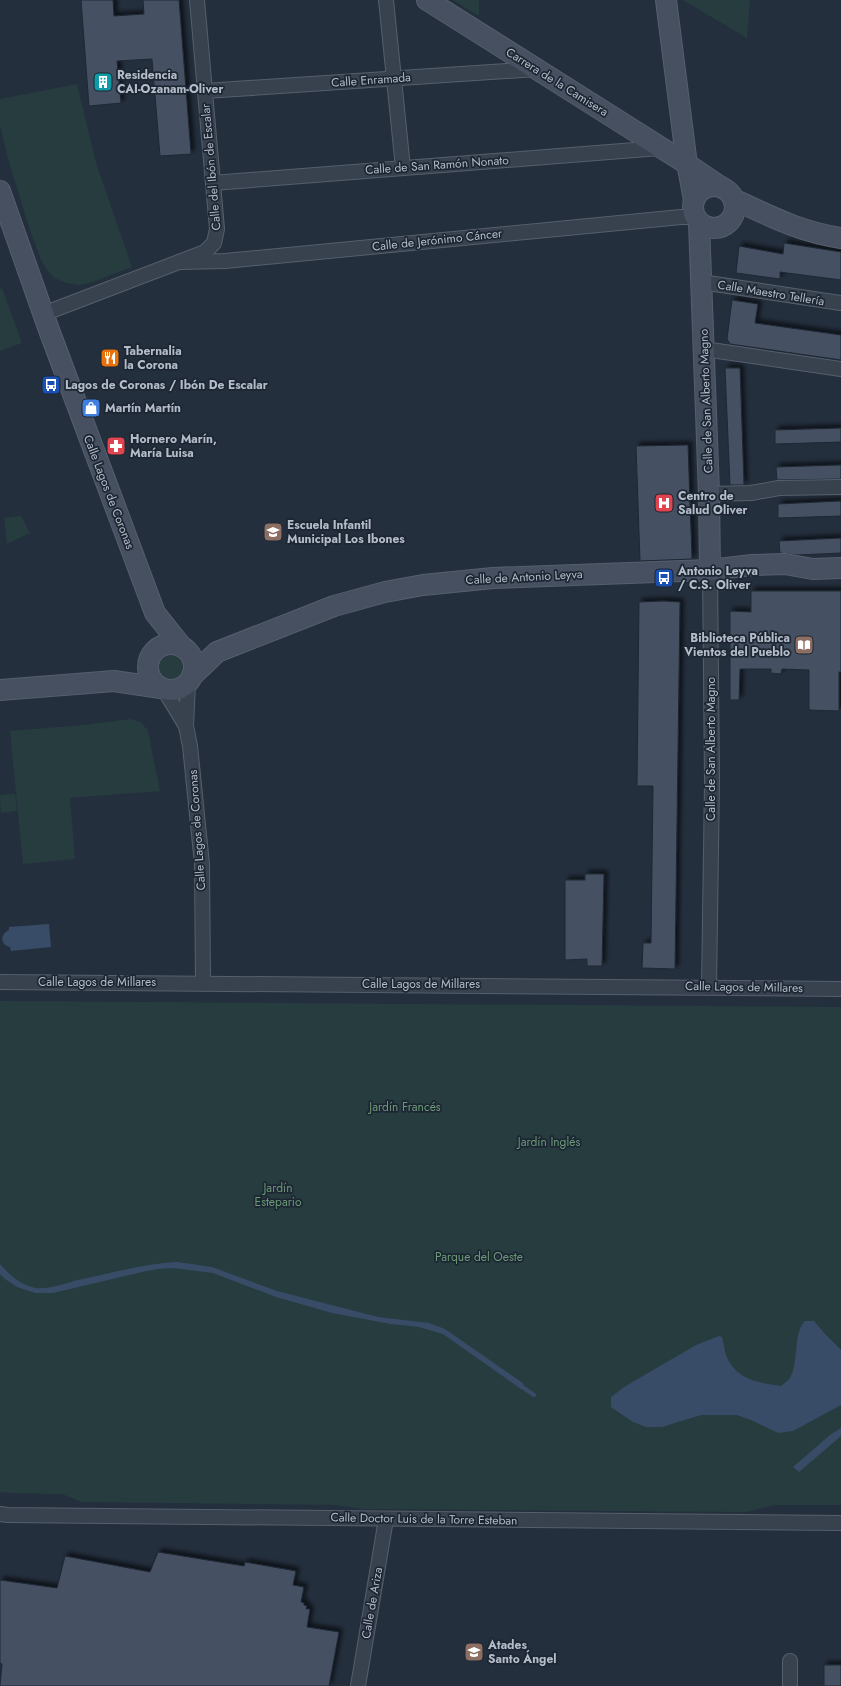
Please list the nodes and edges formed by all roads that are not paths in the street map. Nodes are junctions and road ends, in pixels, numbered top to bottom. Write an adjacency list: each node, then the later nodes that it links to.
1 (197, 0): 7 (street, Calle del Ibón de Escalar)
2 (386, 0): 6 (street)
3 (427, 0): 5 (street, Carrera de la Camisera)
4 (666, 0): 8 (street)
5 (536, 69): 6 (street, Calle Enramada); 9 (street, Carrera de la Camisera)
6 (394, 79): 7 (street, Calle Enramada); 11 (street)
7 (205, 91): 12 (street, Calle del Ibón de Escalar)
8 (683, 131): 9 (street); 10 (street)
9 (660, 148): 10 (street, Carrera de la Camisera); 11 (street, Calle de San Ramón Nonato)
10 (687, 164): 14 (street, Carrera de la Camisera); 15 (street)
11 (403, 168): 12 (street, Calle de San Ramón Nonato)
12 (213, 183): 17 (street, Calle del Ibón de Escalar)
13 (0, 191): 20 (street, Calle Lagos de Coronas)
14 (727, 193): 15 (street); 15 (street); 16 (street)
15 (696, 213): 17 (street, Calle de Jerónimo Cáncer); 18 (street, Calle de San Alberto Magno)
16 (841, 238)
17 (179, 262): 20 (street, Calle del Ibón de Escalar)
18 (701, 282): 19 (street, Calle Maestro Tellería); 21 (street, Calle de San Alberto Magno)
19 (841, 303)
20 (43, 314): 27 (street, Calle Lagos de Coronas)
21 (704, 349): 22 (street); 24 (street, Calle de San Alberto Magno)
22 (841, 369)
23 (841, 487): 24 (street)
24 (709, 494): 26 (street, Calle de San Alberto Magno)
25 (841, 568): 26 (street, Calle de Antonio Leyva)
26 (710, 570): 29 (street, Calle de Antonio Leyva); 38 (street, Calle de San Alberto Magno)
27 (155, 613): 28 (street, Calle Lagos de Coronas); 30 (street, Calle Lagos de Coronas)
28 (184, 649): 29 (street, Calle de Antonio Leyva); 30 (street); 31 (street)
29 (217, 652): 31 (street, Calle de Antonio Leyva)
30 (151, 658): 32 (street); 33 (street)
31 (190, 679): 33 (street); 35 (street, Calle Lagos de Coronas)
32 (114, 681): 33 (street); 34 (street)
33 (162, 688): 35 (street, Calle Lagos de Coronas)
34 (0, 690)
35 (186, 726): 37 (street, Calle Lagos de Coronas)
36 (0, 982): 37 (street, Calle Lagos de Millares)
37 (203, 983): 38 (street, Calle Lagos de Millares)
38 (709, 987): 39 (street, Calle Lagos de Millares)
39 (841, 989)
40 (2, 1516): 41 (street, Calle Doctor Luis de la Torre Esteban)
41 (386, 1519): 42 (street, Calle Doctor Luis de la Torre Esteban); 44 (street, Calle de Ariza)
42 (841, 1523)
43 (790, 1661): 45 (street)
44 (358, 1686)
45 (790, 1686)

